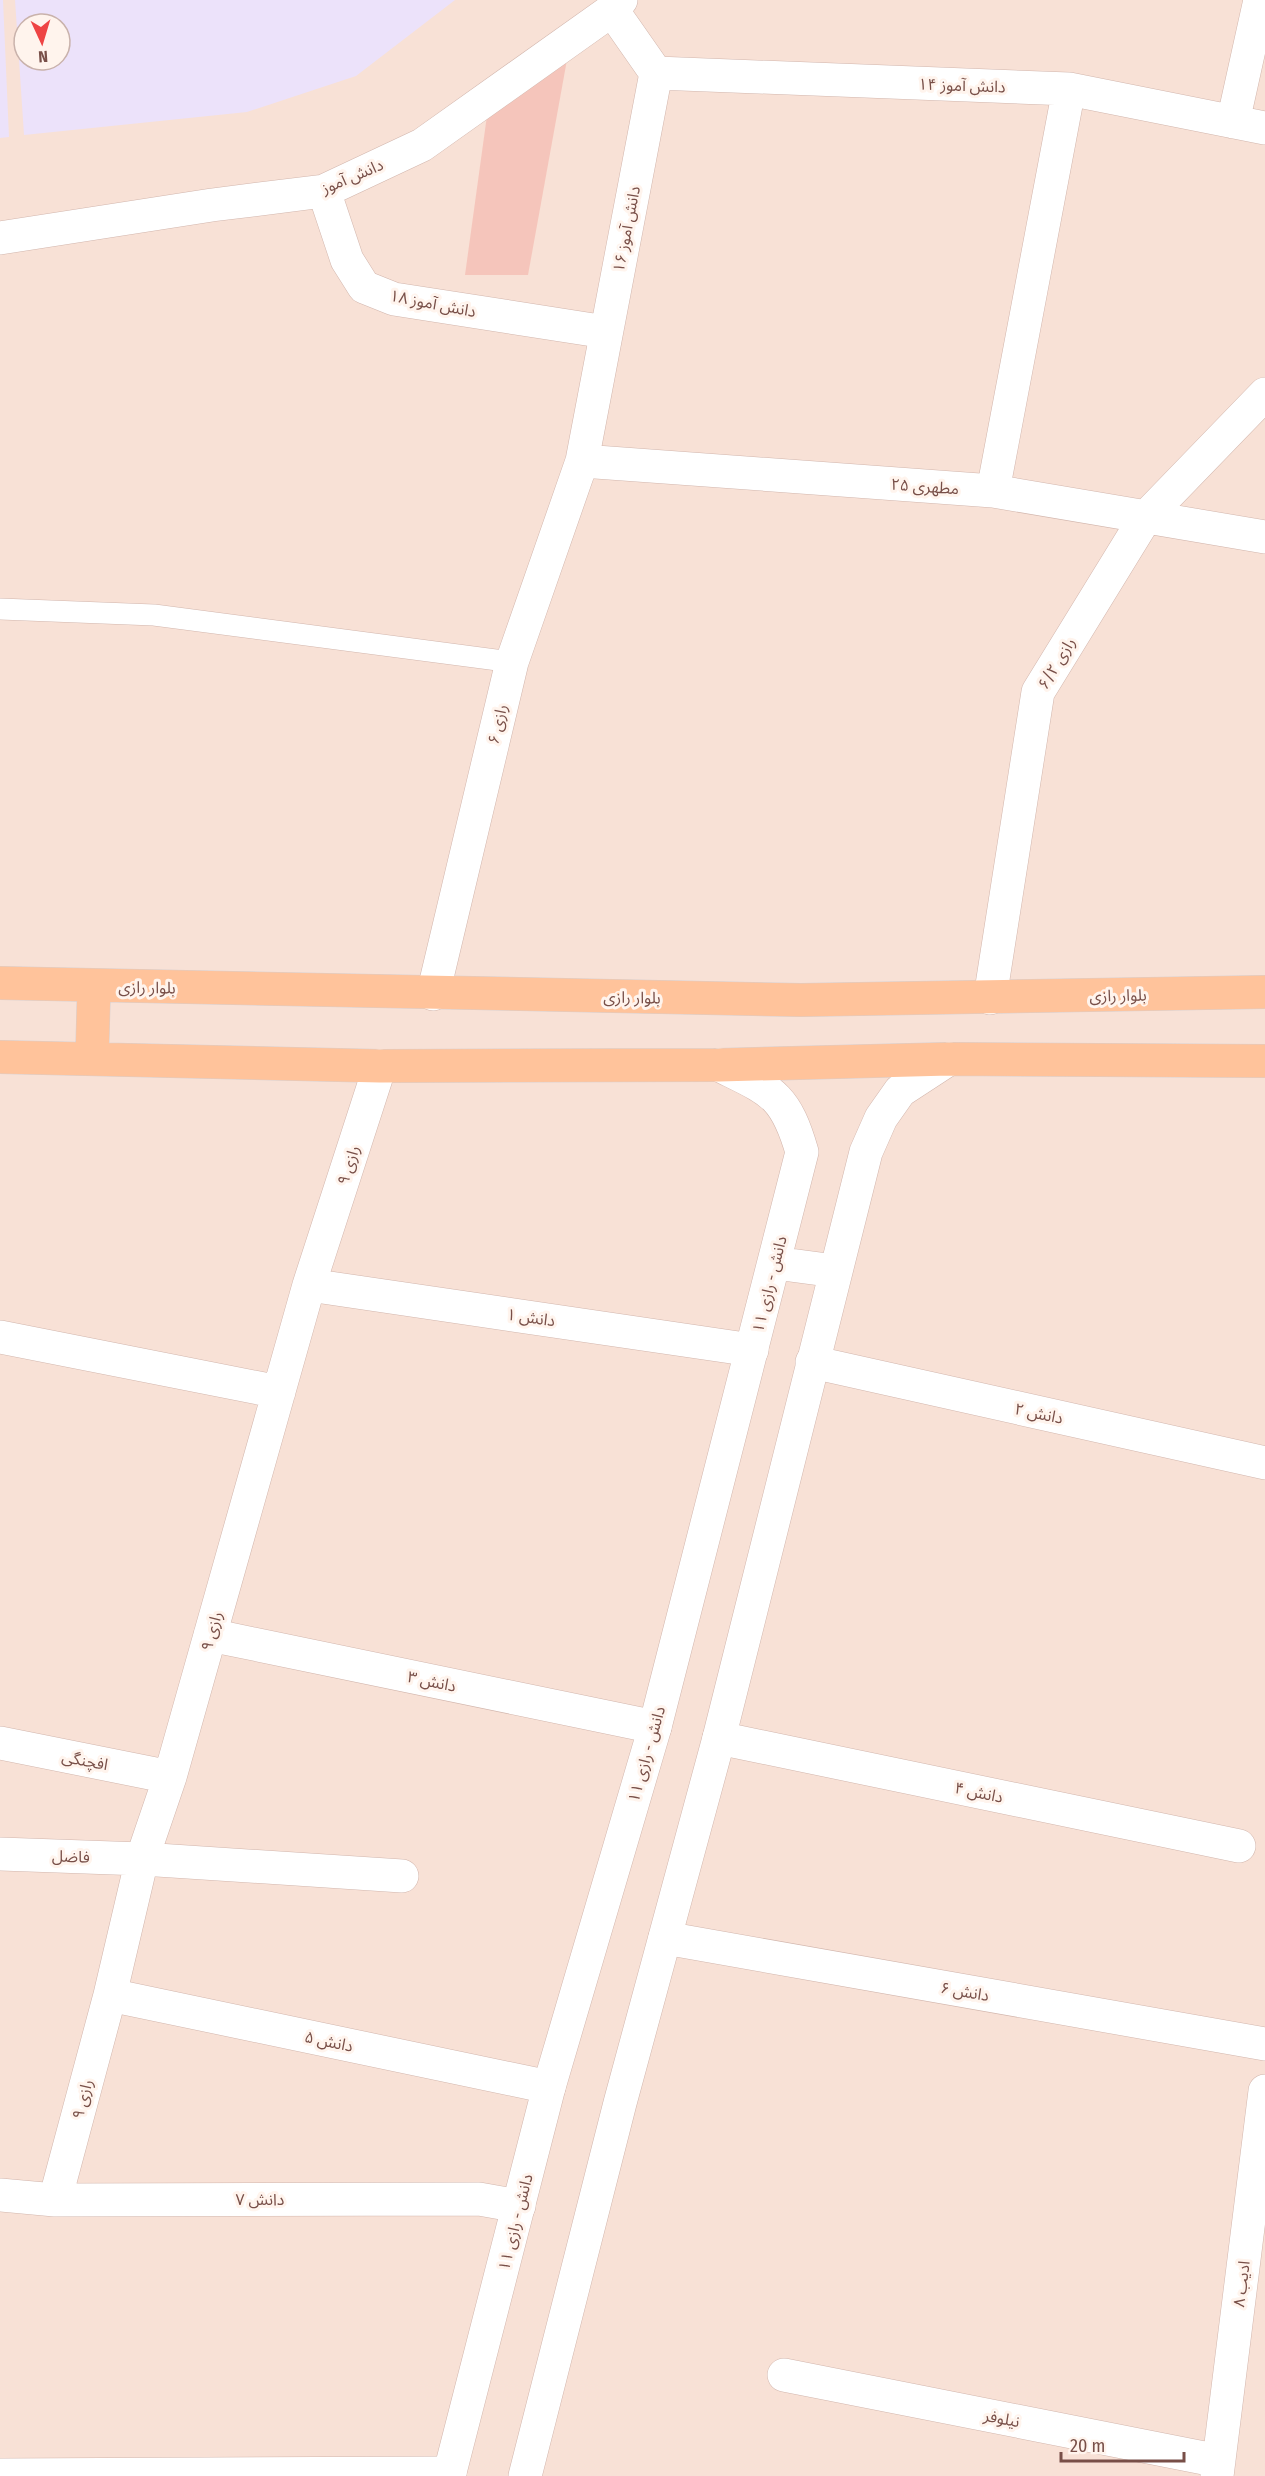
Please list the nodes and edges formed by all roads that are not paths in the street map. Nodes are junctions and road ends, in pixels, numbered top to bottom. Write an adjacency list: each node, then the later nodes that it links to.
1 (1260, 0): 5 (street)
2 (616, 5): 3 (street); 7 (street, دانش آموز)
3 (656, 73): 4 (street, دانش آموز ۱۴); 9 (street, دانش آموز ۱۶)
4 (1069, 90): 5 (street, دانش آموز ۱۴); 12 (street)
5 (1233, 122): 6 (street, دانش آموز ۱۴)
6 (1265, 128)
7 (324, 191): 8 (street, دانش آموز); 9 (street, دانش آموز ۱۸)
8 (0, 238)
9 (606, 332): 11 (street, دانش آموز ۱۶)
10 (1265, 394): 13 (street, رازی ۶/۲)
11 (582, 460): 12 (street, مطهری ۲۵); 16 (street, رازی ۶)
12 (993, 490): 13 (street, مطهری ۲۵)
13 (1145, 518): 14 (street, مطهری ۲۵); 21 (street, رازی ۶/۲)
14 (1265, 537)
15 (0, 609): 16 (lane)
16 (512, 662): 20 (street, رازی ۶)
17 (0, 983): 18 (main road, بلوار رازی)
18 (94, 986): 20 (main road, بلوار رازی); 23 (main road)
19 (1265, 992): 21 (main road, بلوار رازی)
20 (433, 994): 21 (main road, بلوار رازی)
21 (990, 998)
22 (0, 1057): 23 (main road)
23 (92, 1059): 27 (main road)
24 (949, 1059): 25 (main road); 26 (main road); 29 (street)
25 (1265, 1061)
26 (719, 1065): 27 (main road); 28 (street, دانش - رازی ۱۱)
27 (380, 1066): 30 (street, رازی ۹)
28 (775, 1263): 29 (street); 32 (street, دانش - رازی ۱۱)
29 (835, 1271): 33 (street)
30 (309, 1285): 32 (street, دانش ۱); 34 (street, رازی ۹)
31 (0, 1336): 34 (street)
32 (752, 1350): 37 (street, دانش - رازی ۱۱)
33 (812, 1362): 35 (street, دانش ۲); 38 (street)
34 (279, 1392): 36 (street, رازی ۹)
35 (1265, 1463)
36 (210, 1635): 37 (street, دانش ۳); 40 (street, رازی ۹)
37 (655, 1727): 48 (street, دانش - رازی ۱۱)
38 (719, 1738): 41 (street, دانش ۴); 45 (street)
39 (0, 1743): 40 (street, افچنگی)
40 (170, 1777): 43 (street, رازی ۹)
41 (1239, 1846)
42 (0, 1854): 43 (street, فاضل)
43 (142, 1859): 44 (street, فاضل); 46 (street, رازی ۹)
44 (402, 1876)
45 (665, 1938): 47 (street, دانش ۶); 57 (street)
46 (110, 1995): 48 (street, دانش ۵); 51 (street, رازی ۹)
47 (1265, 2043)
48 (549, 2088): 52 (street, دانش - رازی ۱۱)
49 (1265, 2091): 54 (street, ادیب ۸)
50 (0, 2195): 51 (street, دانش ۷)
51 (55, 2200): 52 (street, دانش ۷)
52 (519, 2206): 56 (street, دانش - رازی ۱۱)
53 (784, 2374): 54 (street, نیلوفر)
54 (1218, 2469)
55 (0, 2475): 56 (street)
56 (450, 2475)
57 (527, 2475)

